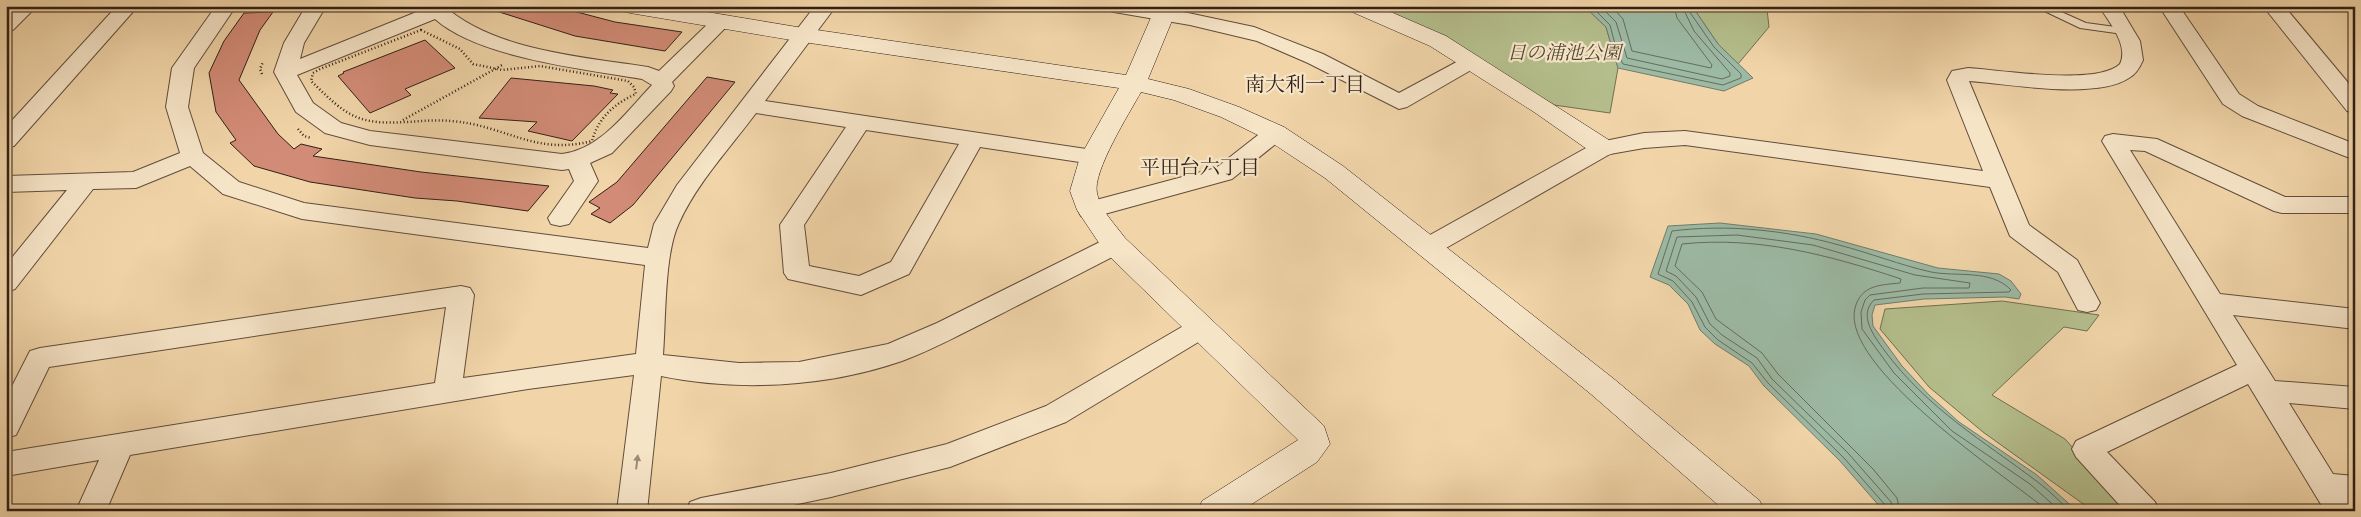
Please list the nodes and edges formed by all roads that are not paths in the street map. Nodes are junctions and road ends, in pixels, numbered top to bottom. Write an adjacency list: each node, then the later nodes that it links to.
1 (27, 6): 16 (street)
2 (128, 6): 27 (street)
3 (226, 6): 31 (street)
4 (316, 6): 20 (street)
5 (630, 6): 15 (street)
6 (826, 6): 18 (street)
7 (1114, 6): 14 (street)
8 (1358, 6): 19 (street)
9 (2039, 6): 17 (lane)
10 (2109, 6): 17 (street)
11 (2169, 6): 30 (street)
12 (2273, 6): 24 (street)
13 (434, 9): 20 (street); 21 (street)
14 (1165, 10): 19 (street); 22 (street)
15 (722, 21): 18 (street); 21 (street)
16 (6, 26)
17 (2123, 30): 34 (street)
18 (802, 34): 22 (street); 23 (street)
19 (1471, 62): 29 (street)
20 (285, 72): 33 (street)
21 (661, 81): 33 (street)
22 (1134, 83): 26 (street); 32 (street)
23 (749, 104): 25 (street); 42 (street)
24 (2355, 106)
25 (860, 122): 28 (street); 28 (street)
26 (1275, 133): 38 (street); 41 (street)
27 (6, 140)
28 (973, 140): 32 (street)
29 (1603, 148): 34 (street); 41 (street)
30 (2355, 153)
31 (193, 156): 35 (street); 42 (street)
32 (1093, 158): 38 (street)
33 (577, 160): 39 (street)
34 (2000, 181): 44 (street)
35 (86, 182): 36 (street); 43 (street)
36 (6, 184)
37 (2355, 205): 45 (street)
38 (1090, 210): 40 (street)
39 (560, 218)
40 (1115, 245): 47 (street); 48 (street)
41 (1430, 246): 61 (street)
42 (658, 258): 48 (street)
43 (6, 283)
44 (2087, 303)
45 (2212, 303): 46 (street); 49 (street)
46 (2355, 319)
47 (1201, 328): 59 (street); 60 (street)
48 (649, 363): 50 (street); 58 (street, one-way to 48)
49 (2260, 380): 51 (street); 55 (street); 62 (street)
50 (447, 391): 52 (street); 53 (street)
51 (2355, 398)
52 (6, 428)
53 (118, 447): 54 (street); 57 (street)
54 (6, 464)
55 (2324, 485): 56 (street); 63 (street)
56 (2355, 488)
57 (91, 511)
58 (632, 511)
59 (701, 511)
60 (1214, 511)
61 (1748, 511)
62 (2144, 511)
63 (2341, 511)

